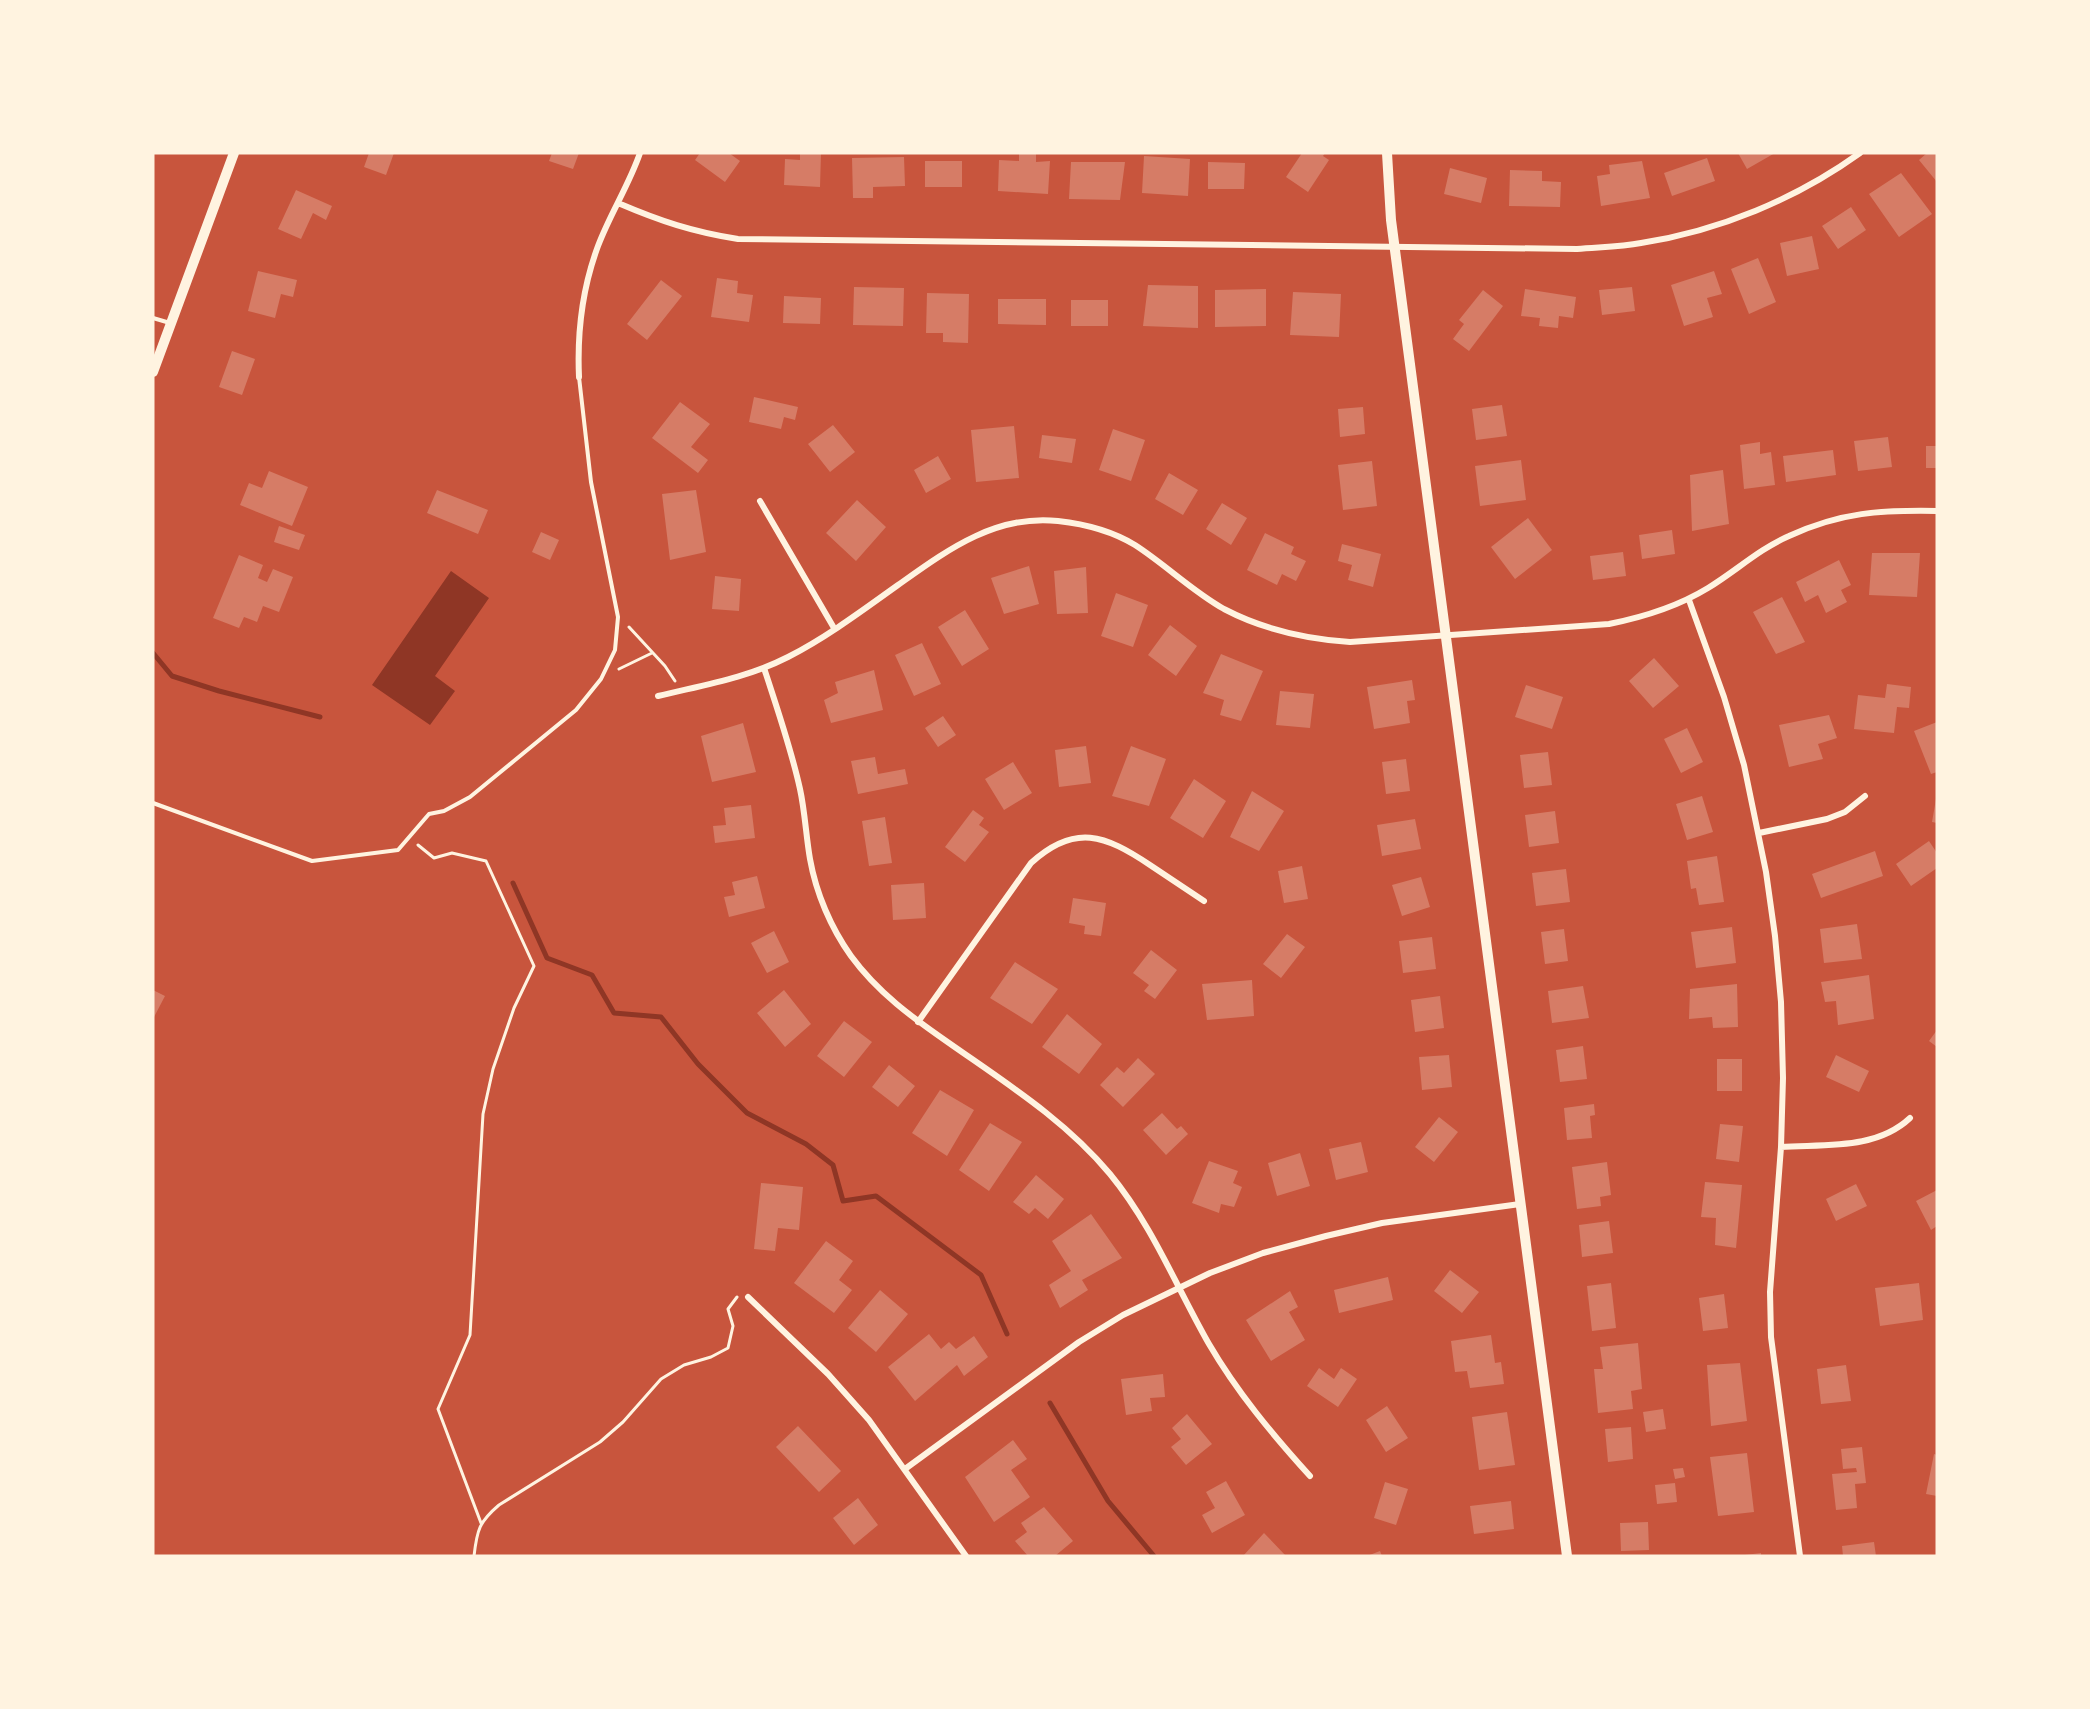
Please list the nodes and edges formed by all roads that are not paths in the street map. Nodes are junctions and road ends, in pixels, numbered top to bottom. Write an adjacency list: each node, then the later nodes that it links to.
1 (234, 153): 8 (street)
2 (640, 153): 5 (street)
3 (1387, 153): 6 (street)
4 (1860, 153): 6 (street)
5 (618, 203): 6 (street); 10 (street)
6 (1395, 248): 15 (street)
7 (153, 318): 8 (lane)
8 (171, 323): 9 (street)
9 (153, 372)
10 (579, 377): 19 (lane)
11 (760, 501): 14 (street)
12 (1937, 511): 13 (street)
13 (1689, 600): 15 (street); 20 (street)
14 (834, 628): 15 (street); 16 (street)
15 (1445, 635): 25 (street)
16 (764, 668): 17 (street); 22 (street)
17 (658, 696)
18 (1866, 796): 20 (street)
19 (153, 803)
20 (1759, 834): 24 (street)
21 (1204, 901): 22 (street)
22 (918, 1022): 26 (street)
23 (1910, 1118): 24 (street)
24 (1781, 1147): 32 (street)
25 (1520, 1204): 26 (street); 31 (street)
26 (1178, 1287): 28 (street); 29 (street)
27 (748, 1297): 28 (street)
28 (905, 1469): 30 (street)
29 (1310, 1476)
30 (966, 1556)
31 (1567, 1556)
32 (1800, 1556)

